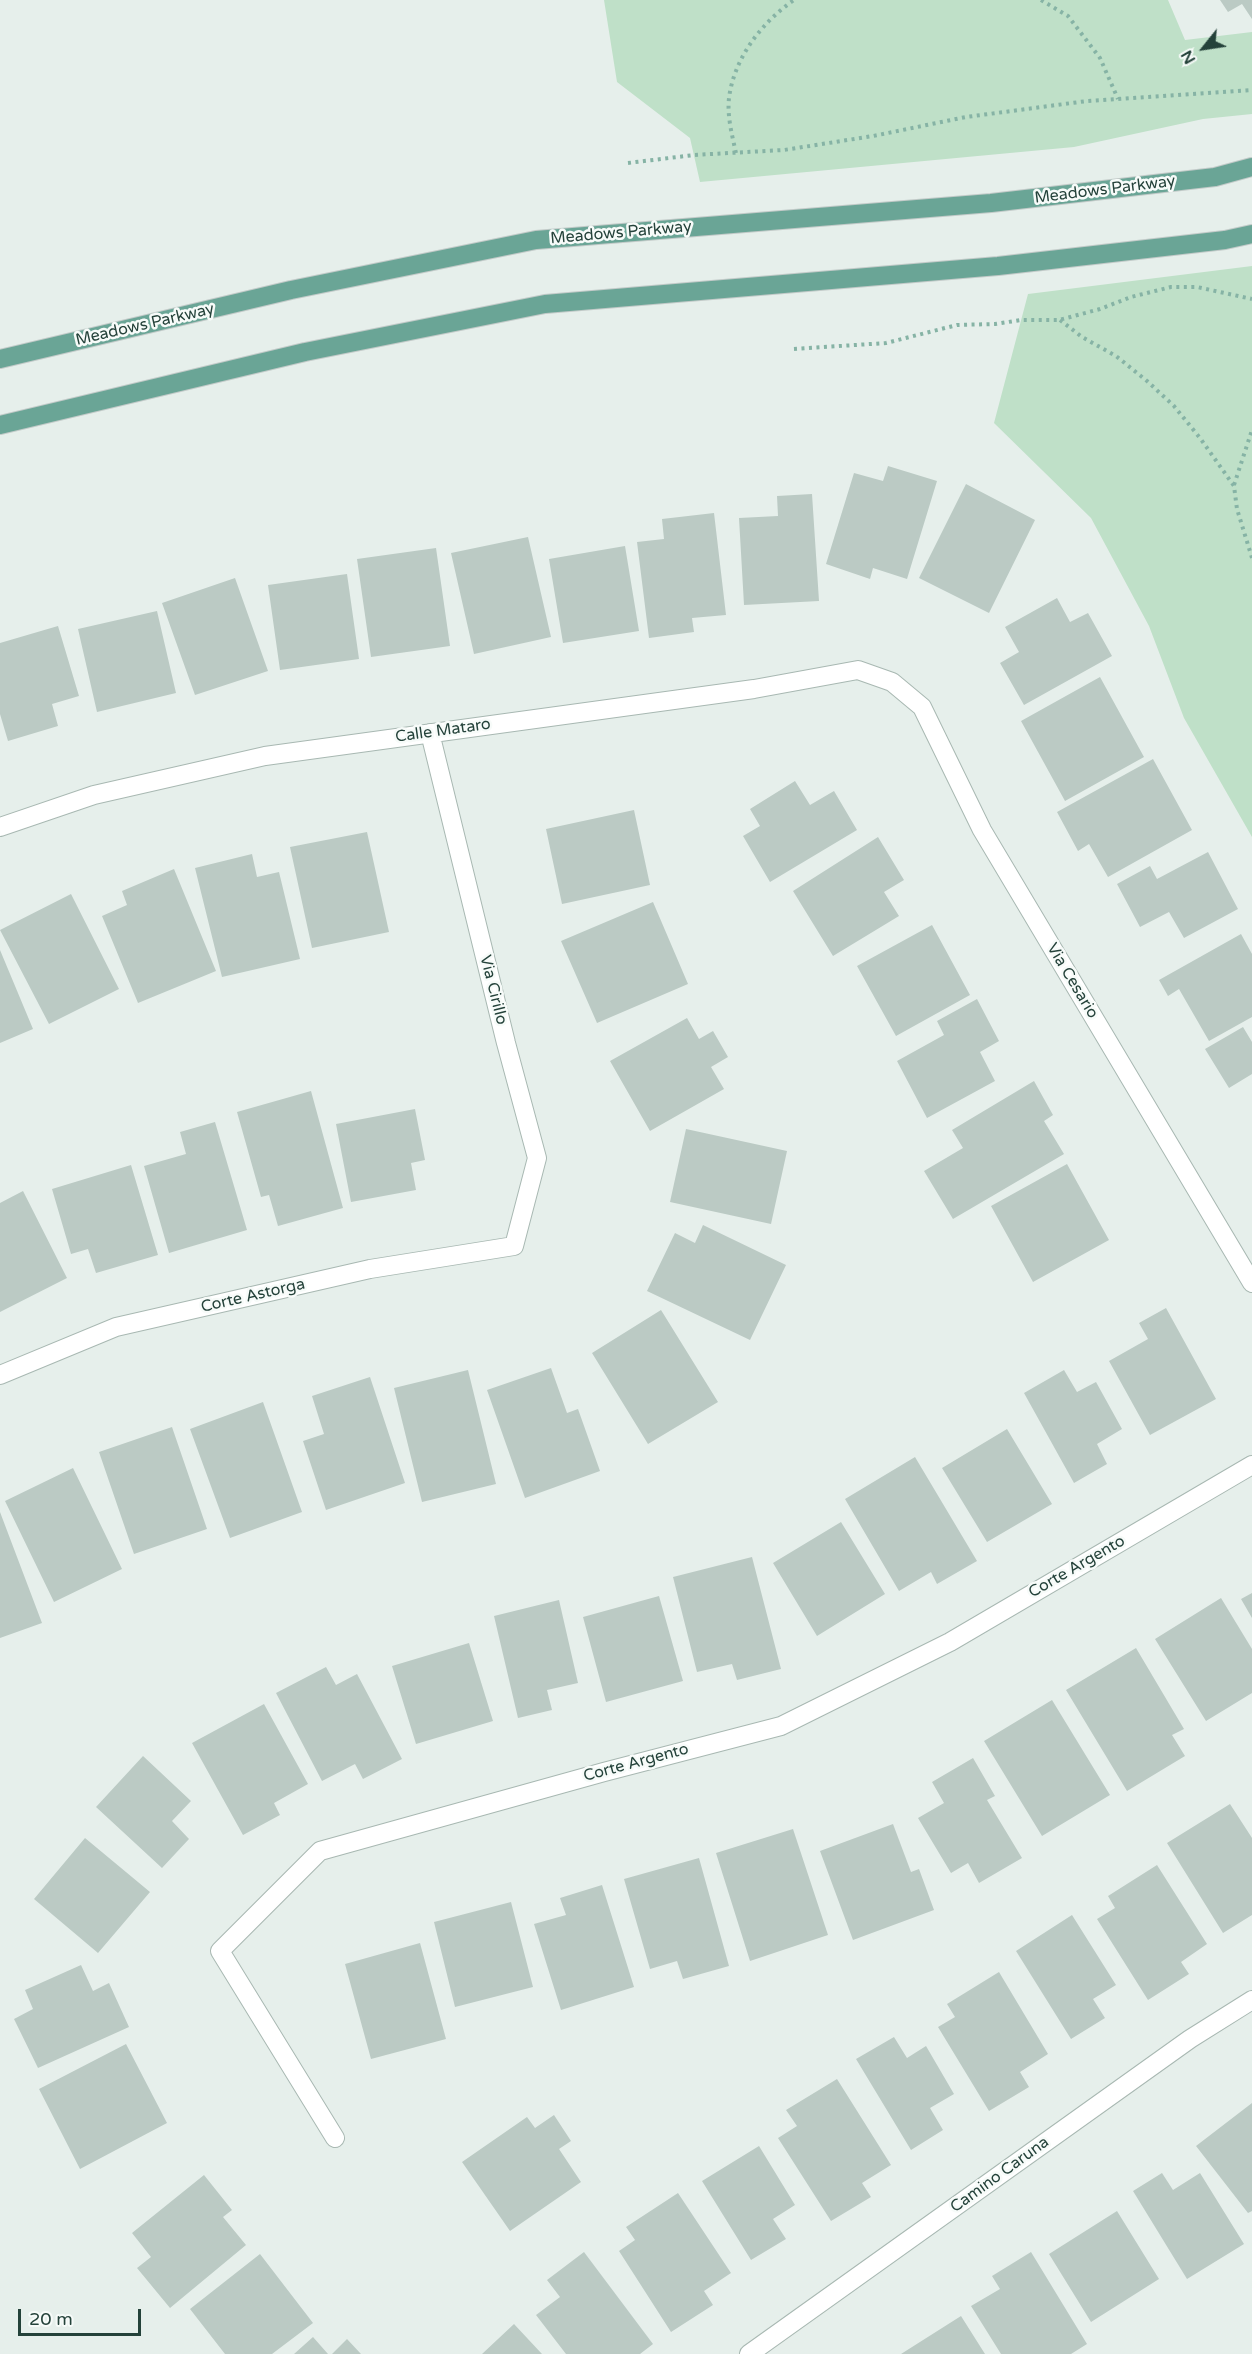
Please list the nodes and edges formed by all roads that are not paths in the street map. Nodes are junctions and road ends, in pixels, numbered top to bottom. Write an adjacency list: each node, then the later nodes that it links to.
1 (1252, 167): 3 (main road, Meadows Parkway)
2 (1252, 234): 4 (main road)
3 (0, 359)
4 (0, 425)
5 (892, 682): 6 (street, Calle Mataro); 9 (street, Via Cesario)
6 (430, 732): 7 (street, Calle Mataro); 8 (street, Via Cirillo)
7 (0, 827)
8 (514, 1246): 10 (street, Corte Astorga)
9 (1252, 1284)
10 (0, 1375)
11 (1252, 1465): 13 (street, Corte Argento)
12 (1252, 2000): 14 (street, Camino Caruna)
13 (335, 2138)
14 (749, 2354)

